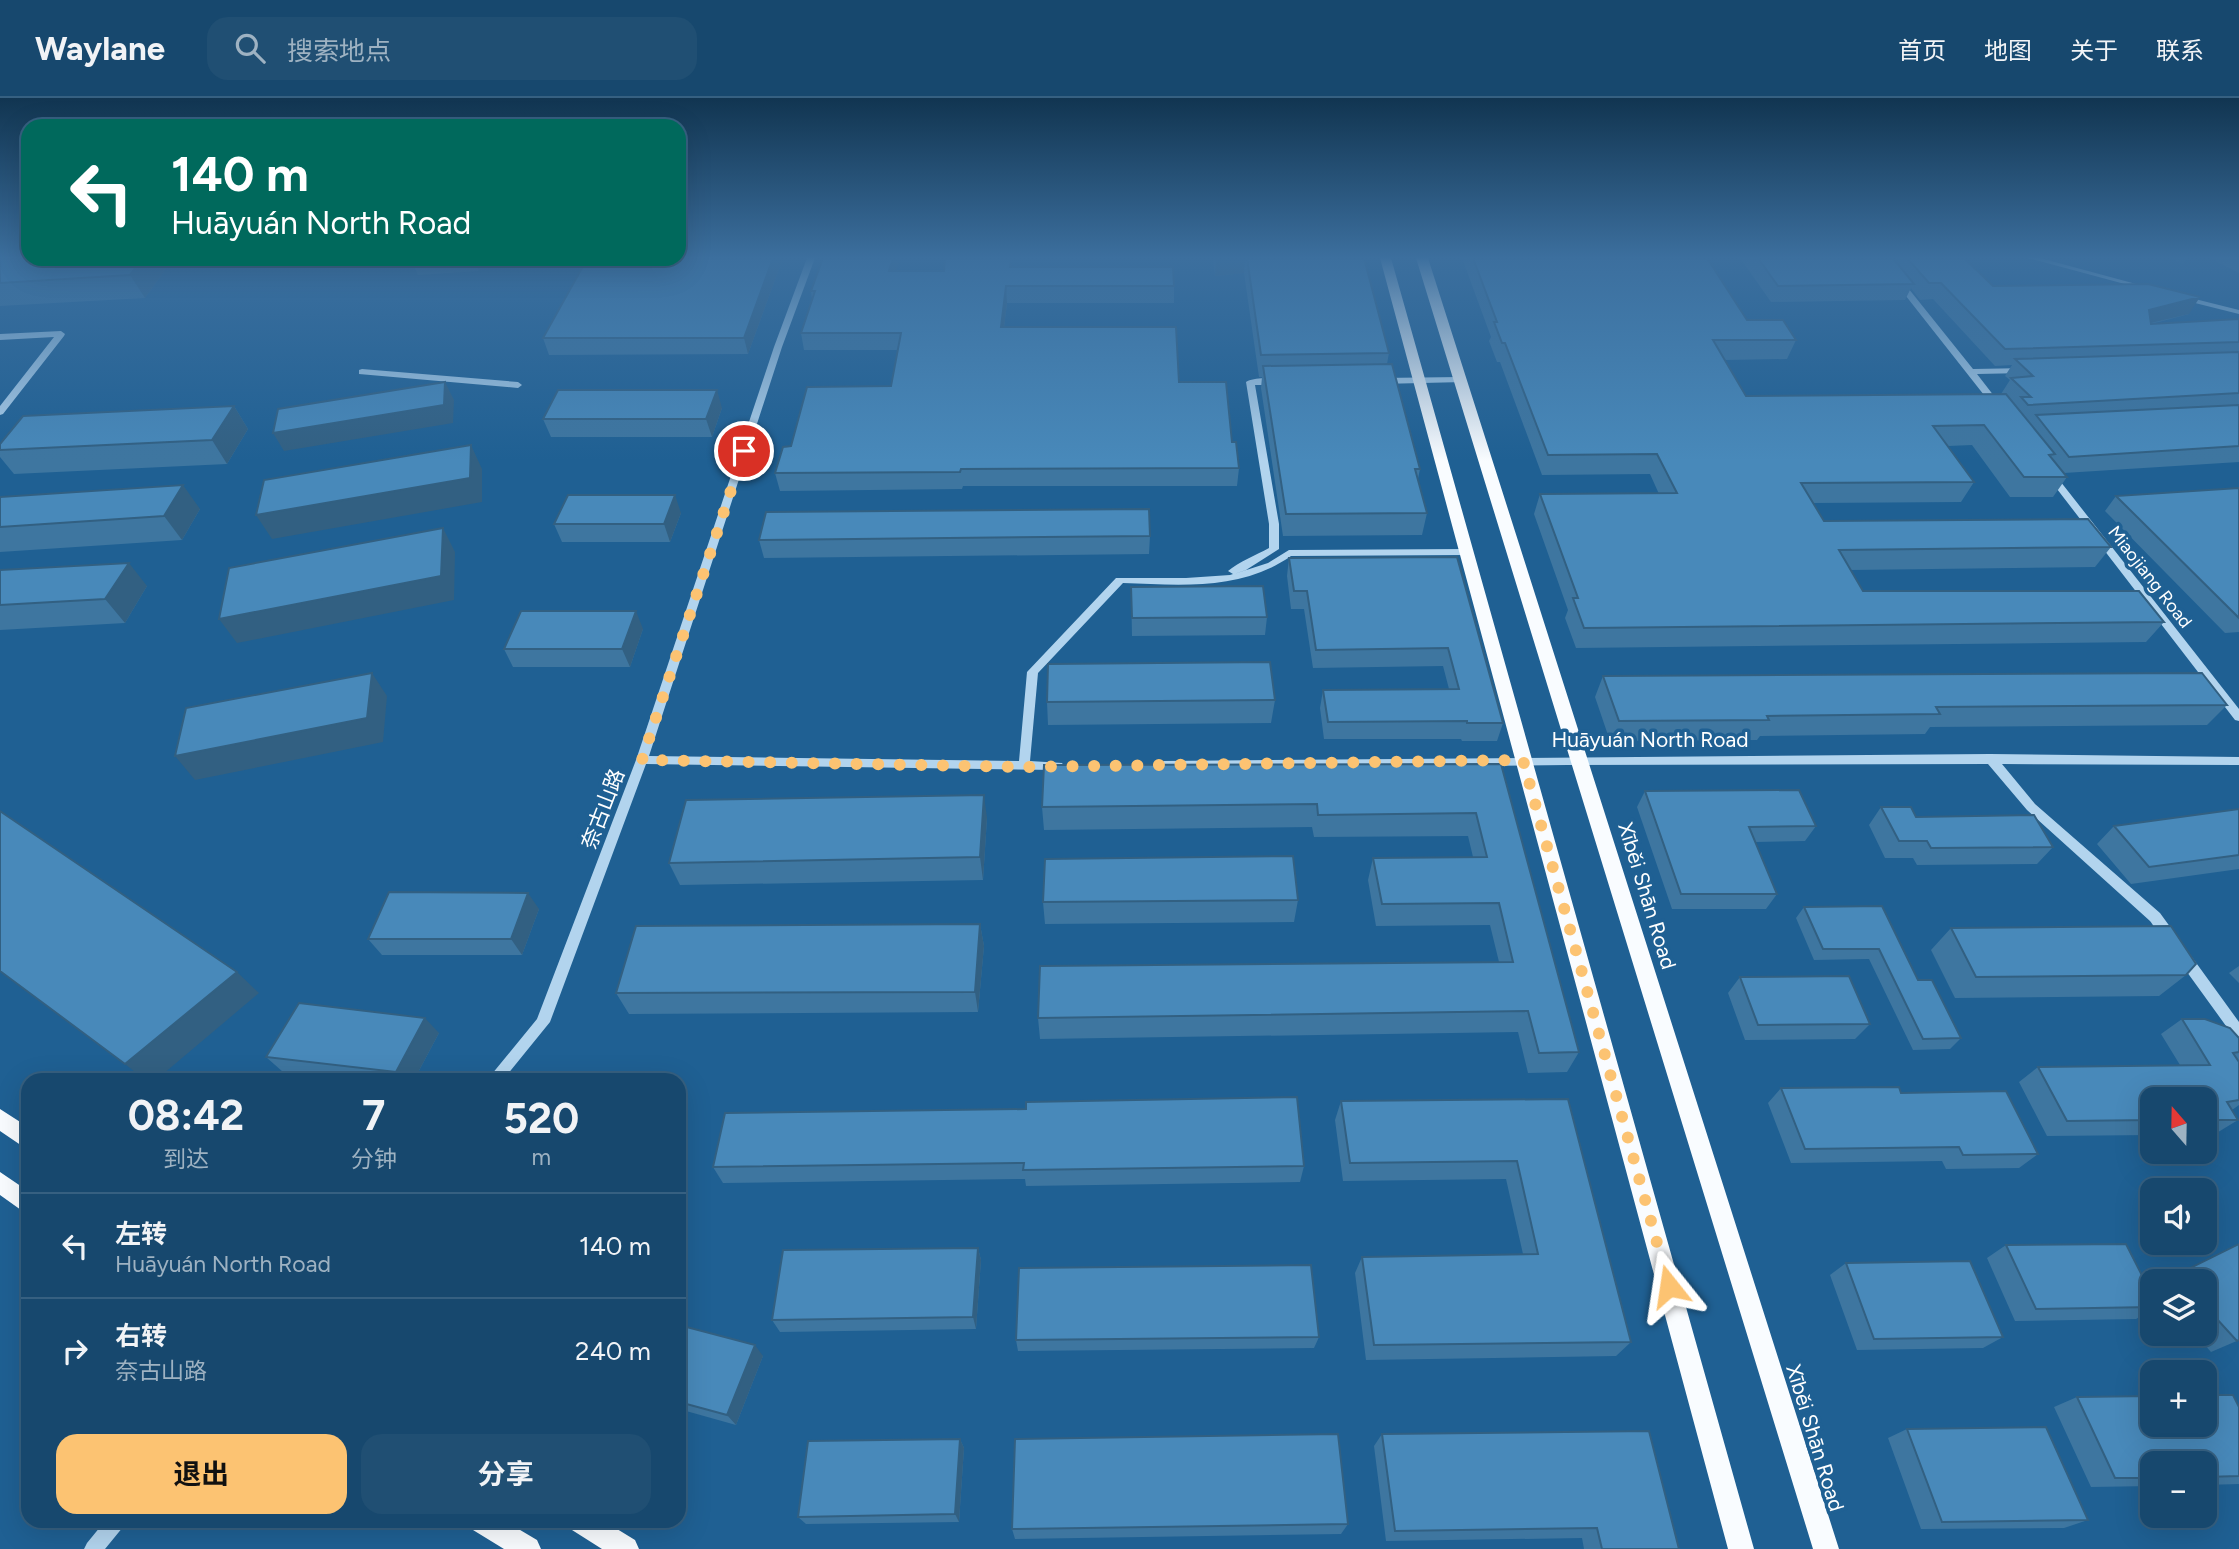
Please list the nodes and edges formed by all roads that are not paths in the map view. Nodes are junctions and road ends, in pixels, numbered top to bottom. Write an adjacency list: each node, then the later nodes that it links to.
1 (786, 326): 21 (street, 奈古山路)
2 (1403, 326): 9 (main road)
3 (1444, 326): 10 (main road, Xīběi Shān Road)
4 (1934, 326): 8 (street)
5 (0, 337): 14 (street)
6 (2038, 370): 8 (street)
7 (362, 372): 13 (street)
8 (1971, 372): 15 (street)
9 (1418, 380): 10 (street); 11 (street); 17 (main road)
10 (1461, 380): 23 (main road, Xīběi Shān Road)
11 (1366, 381)
12 (1288, 382): 18 (street)
13 (518, 385)
14 (0, 412)
15 (2005, 416)
16 (2039, 460): 19 (street, Miaojiang Road)
17 (1467, 552): 18 (street); 22 (main road)
18 (1195, 580): 27 (street)
19 (2239, 717)
20 (1990, 758): 23 (street, Huāyuán North Road); 24 (street, Huāyuán North Road); 28 (street)
21 (642, 760): 27 (street); 29 (street, 奈古山路)
22 (1523, 760): 23 (street, Huāyuán North Road); 25 (street, Huāyuán North Road); 40 (main road)
23 (1581, 760): 41 (main road, Xīběi Shān Road)
24 (2239, 761)
25 (1149, 765)
26 (1065, 766): 27 (street)
27 (1024, 767)
28 (2239, 1033)
29 (500, 1073)
30 (0, 1119): 31 (main road)
31 (21, 1135)
32 (0, 1182): 33 (main road)
33 (21, 1198)
34 (111, 1528): 37 (street)
35 (494, 1528): 38 (main road)
36 (592, 1528): 39 (main road)
37 (93, 1549)
38 (528, 1549)
39 (626, 1549)
40 (1741, 1549)
41 (1826, 1549)

